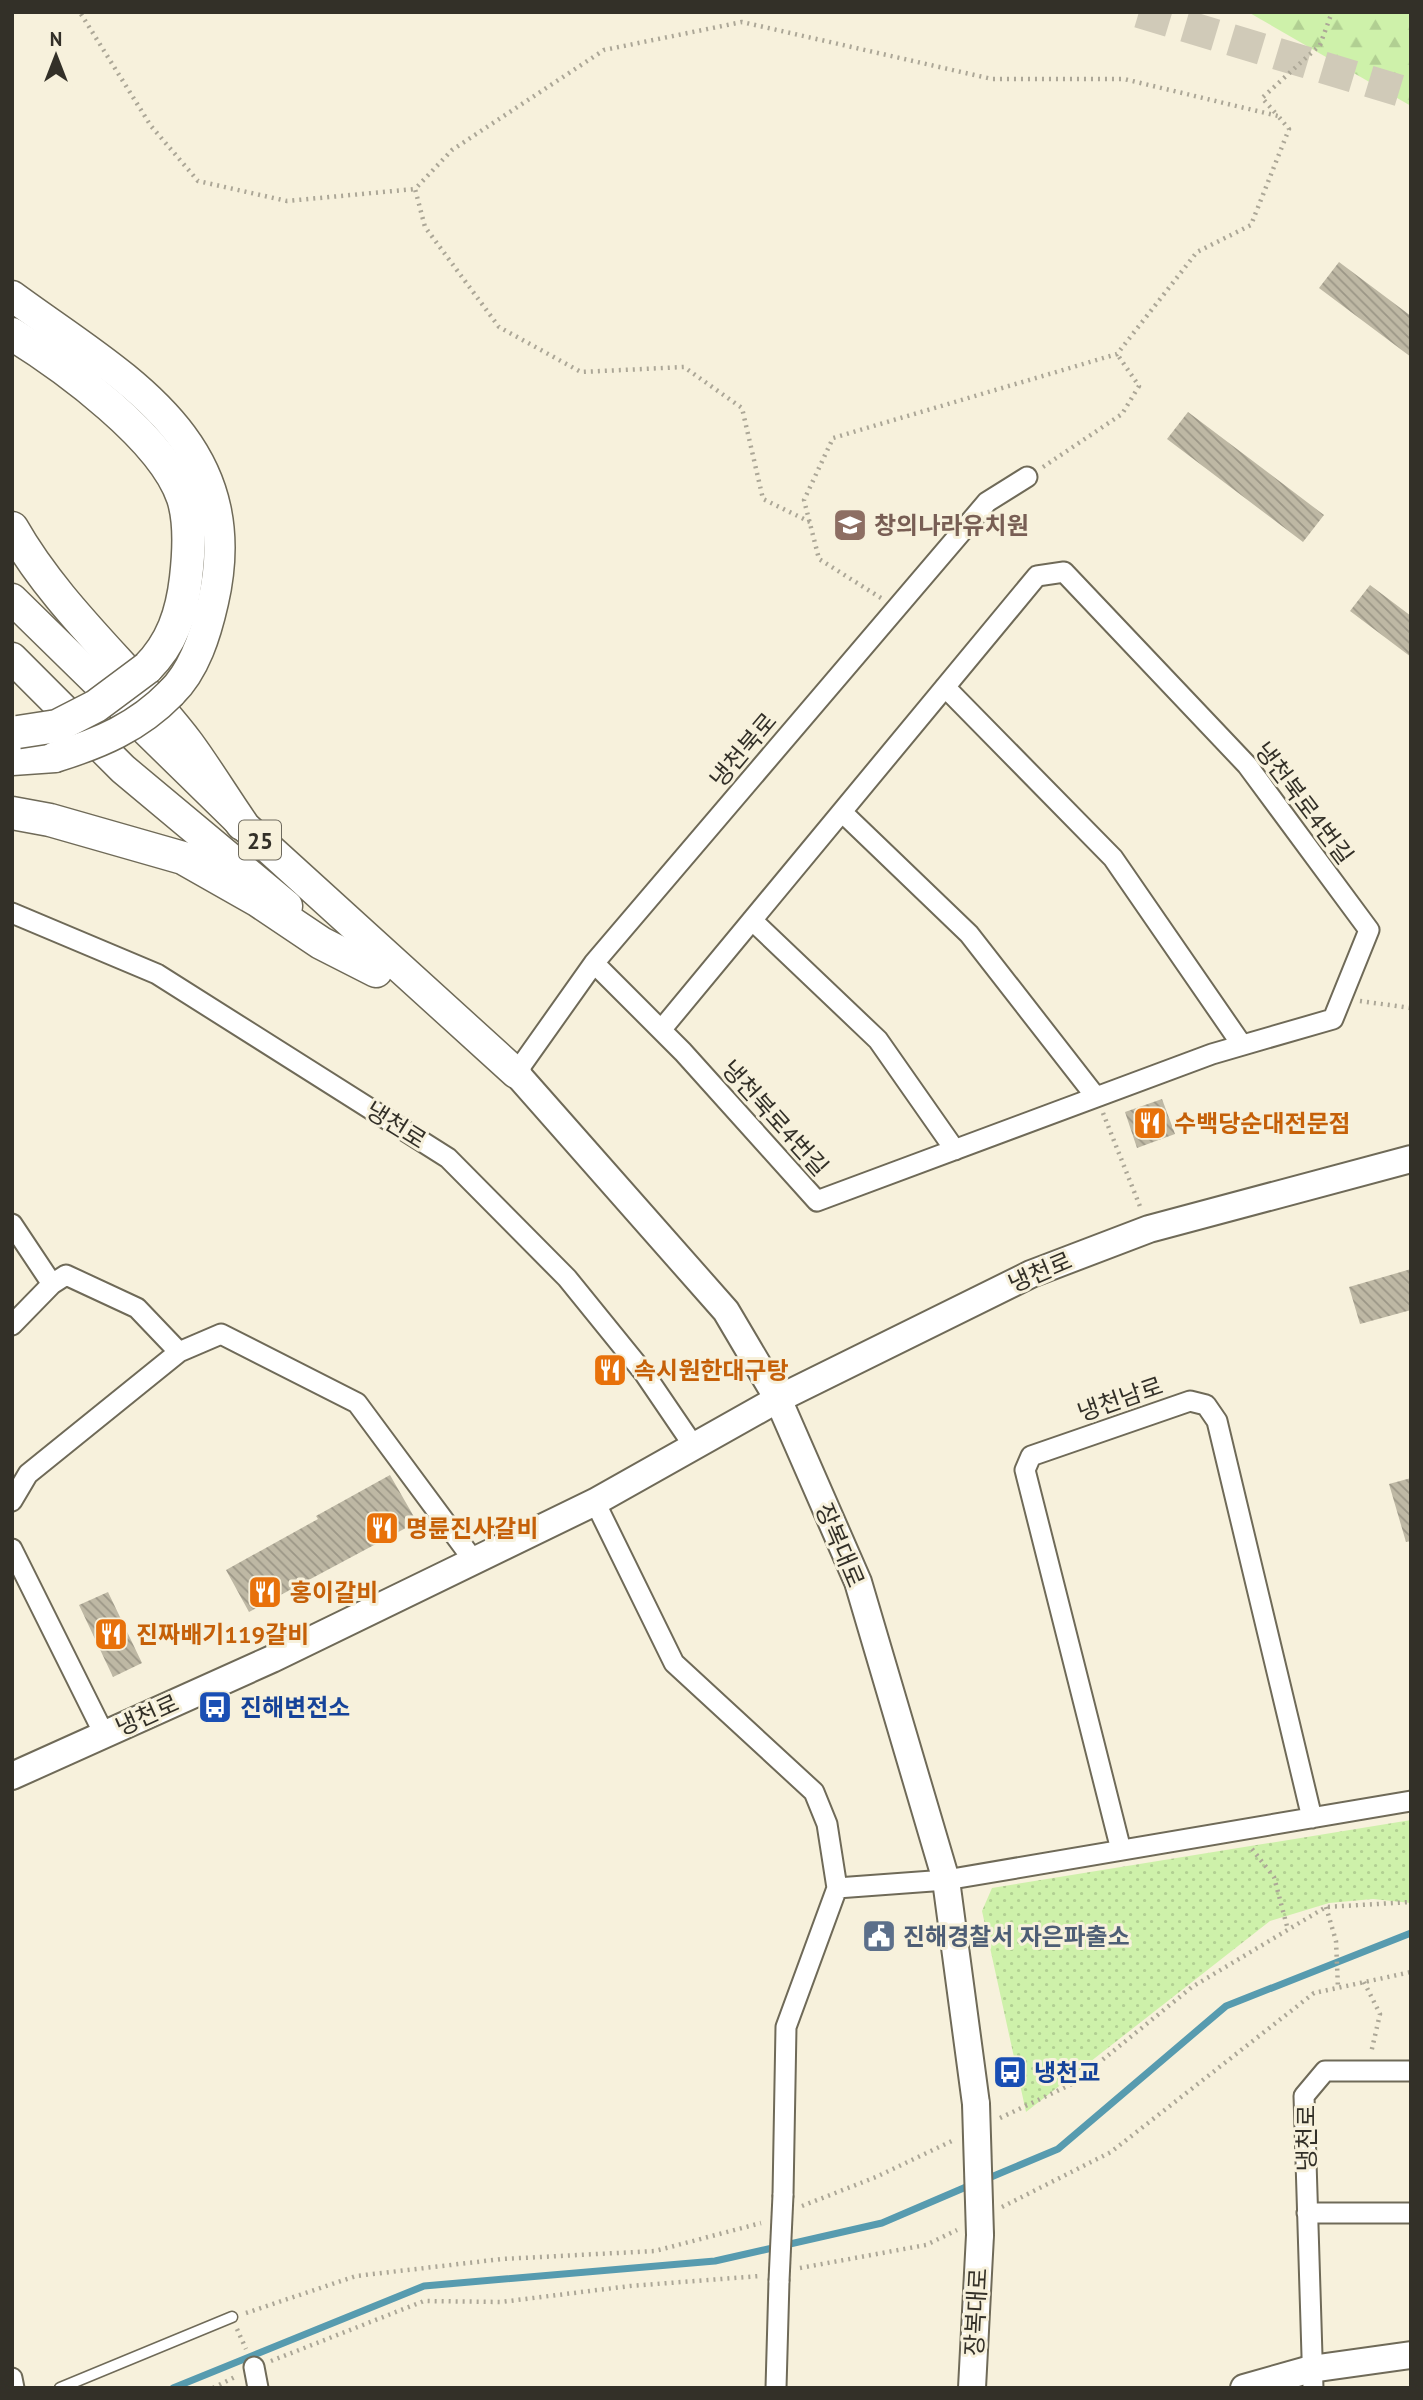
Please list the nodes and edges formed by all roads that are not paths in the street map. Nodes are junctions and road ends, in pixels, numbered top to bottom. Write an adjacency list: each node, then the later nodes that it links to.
1 (12, 296): 8 (main road, bridge)
2 (12, 334): 8 (highway, bridge)
3 (1027, 477): 14 (street, 냉천북로)
4 (12, 528): 11 (highway)
5 (12, 599): 11 (main road, 25)
6 (12, 658): 15 (main road, 25)
7 (945, 687): 9 (street); 17 (street); 17 (street, 냉천북로4번길)
8 (14, 742)
9 (842, 812): 13 (street); 19 (street)
10 (12, 813): 15 (highway)
11 (242, 824): 18 (main road, 25)
12 (12, 913): 27 (street, 냉천로)
13 (752, 920): 16 (street); 20 (street)
14 (594, 963): 16 (street, 냉천북로4번길); 18 (street, 냉천북로)
15 (376, 971): 18 (main road, 25)
16 (661, 1030): 20 (street, 냉천북로4번길)
17 (1242, 1045): 19 (street, 냉천북로4번길)
18 (516, 1073): 26 (main road, 장복대로)
19 (1097, 1097): 20 (street, 냉천북로4번길)
20 (955, 1150)
21 (1411, 1159): 26 (main road, 냉천로)
22 (12, 1224): 23 (street)
23 (59, 1280): 24 (street); 25 (street)
24 (12, 1325)
25 (179, 1352): 28 (street); 31 (street)
26 (778, 1399): 27 (main road, 냉천로); 37 (main road, 장복대로)
27 (693, 1445): 29 (main road, 냉천로)
28 (12, 1501)
29 (595, 1502): 31 (main road, 냉천로); 38 (street)
30 (12, 1549): 32 (street)
31 (474, 1561): 32 (main road, 냉천로)
32 (104, 1734): 33 (main road, 냉천로)
33 (12, 1776)
34 (1411, 1801): 35 (street)
35 (1312, 1818): 36 (street); 36 (street, 냉천남로)
36 (1121, 1850): 37 (street)
37 (946, 1880): 38 (street); 51 (main road, 장복대로, bridge)
38 (837, 1888): 50 (street, bridge)
39 (1411, 2071): 40 (street, 냉천로)
40 (1307, 2213): 41 (street); 46 (street, 냉천로)
41 (1411, 2213)
42 (232, 2318): 48 (lane)
43 (1411, 2356): 46 (main road)
44 (254, 2367): 49 (street)
45 (12, 2378): 47 (street)
46 (1312, 2378): 52 (main road)
47 (15, 2388)
48 (60, 2388)
49 (258, 2388)
50 (776, 2388)
51 (972, 2388)
52 (1244, 2388)

